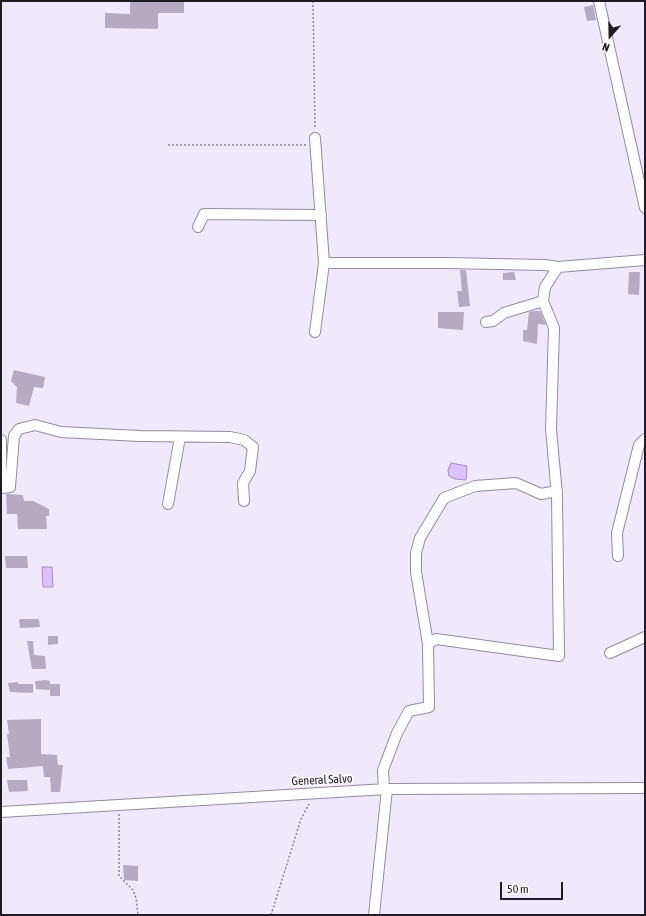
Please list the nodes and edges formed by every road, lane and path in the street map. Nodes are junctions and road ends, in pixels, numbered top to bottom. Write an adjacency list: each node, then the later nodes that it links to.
1 (313, 1): 3 (path)
2 (599, 1): 5 (street)
3 (315, 138): 4 (path); 6 (street)
4 (168, 145)
5 (645, 208)
6 (321, 215): 7 (street); 9 (street)
7 (198, 227)
8 (645, 260): 10 (street)
9 (324, 263): 10 (street); 13 (street)
10 (558, 267): 11 (street)
11 (543, 301): 12 (street); 18 (street)
12 (486, 322)
13 (315, 332)
14 (180, 437): 17 (street); 19 (street); 20 (street)
15 (645, 439): 21 (street)
16 (1, 440): 17 (street)
17 (2, 488)
18 (557, 491): 23 (street); 23 (street)
19 (244, 501)
20 (168, 504)
21 (618, 556)
22 (645, 637): 24 (street)
23 (428, 644): 26 (street)
24 (610, 653)
25 (645, 788): 26 (street, General Salvo)
26 (386, 789): 27 (street, General Salvo); 32 (street)
27 (314, 793): 28 (street, General Salvo); 31 (path)
28 (119, 806): 29 (street, General Salvo); 30 (path)
29 (1, 812)
30 (138, 915)
31 (272, 915)
32 (374, 915)

